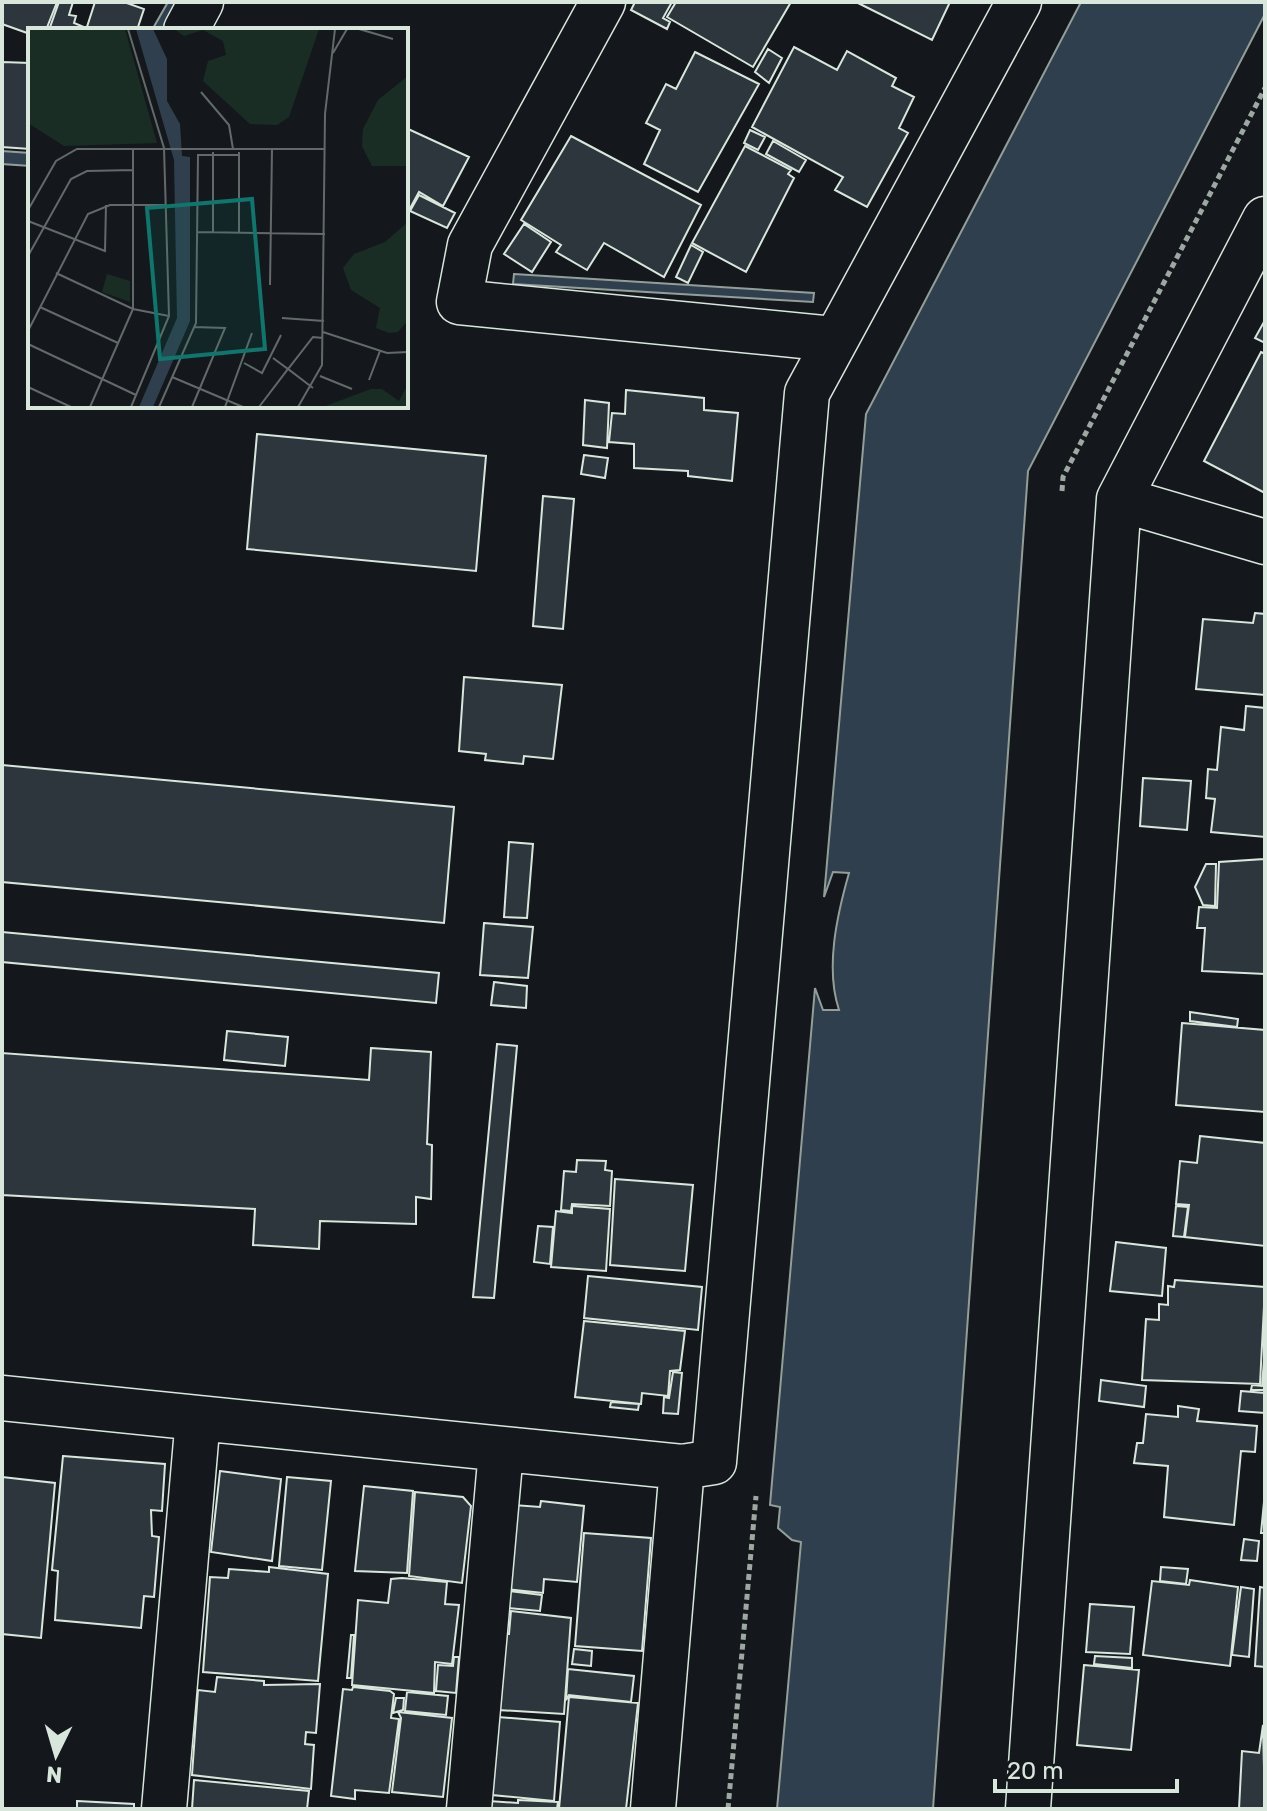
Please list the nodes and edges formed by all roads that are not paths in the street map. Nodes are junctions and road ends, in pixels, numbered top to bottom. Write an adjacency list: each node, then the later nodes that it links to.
1 (201, 2): 4 (street)
2 (603, 2): 6 (street)
3 (1019, 2): 6 (street)
4 (187, 28)
5 (1265, 219): 7 (street)
6 (833, 339): 12 (street)
7 (1119, 499): 8 (street); 16 (street)
8 (1265, 542)
9 (2, 1398): 10 (street)
10 (198, 1418): 11 (street); 13 (street)
11 (501, 1451): 12 (street); 14 (street)
12 (682, 1467): 15 (street)
13 (164, 1809)
14 (469, 1809)
15 (653, 1809)
16 (1028, 1809)

